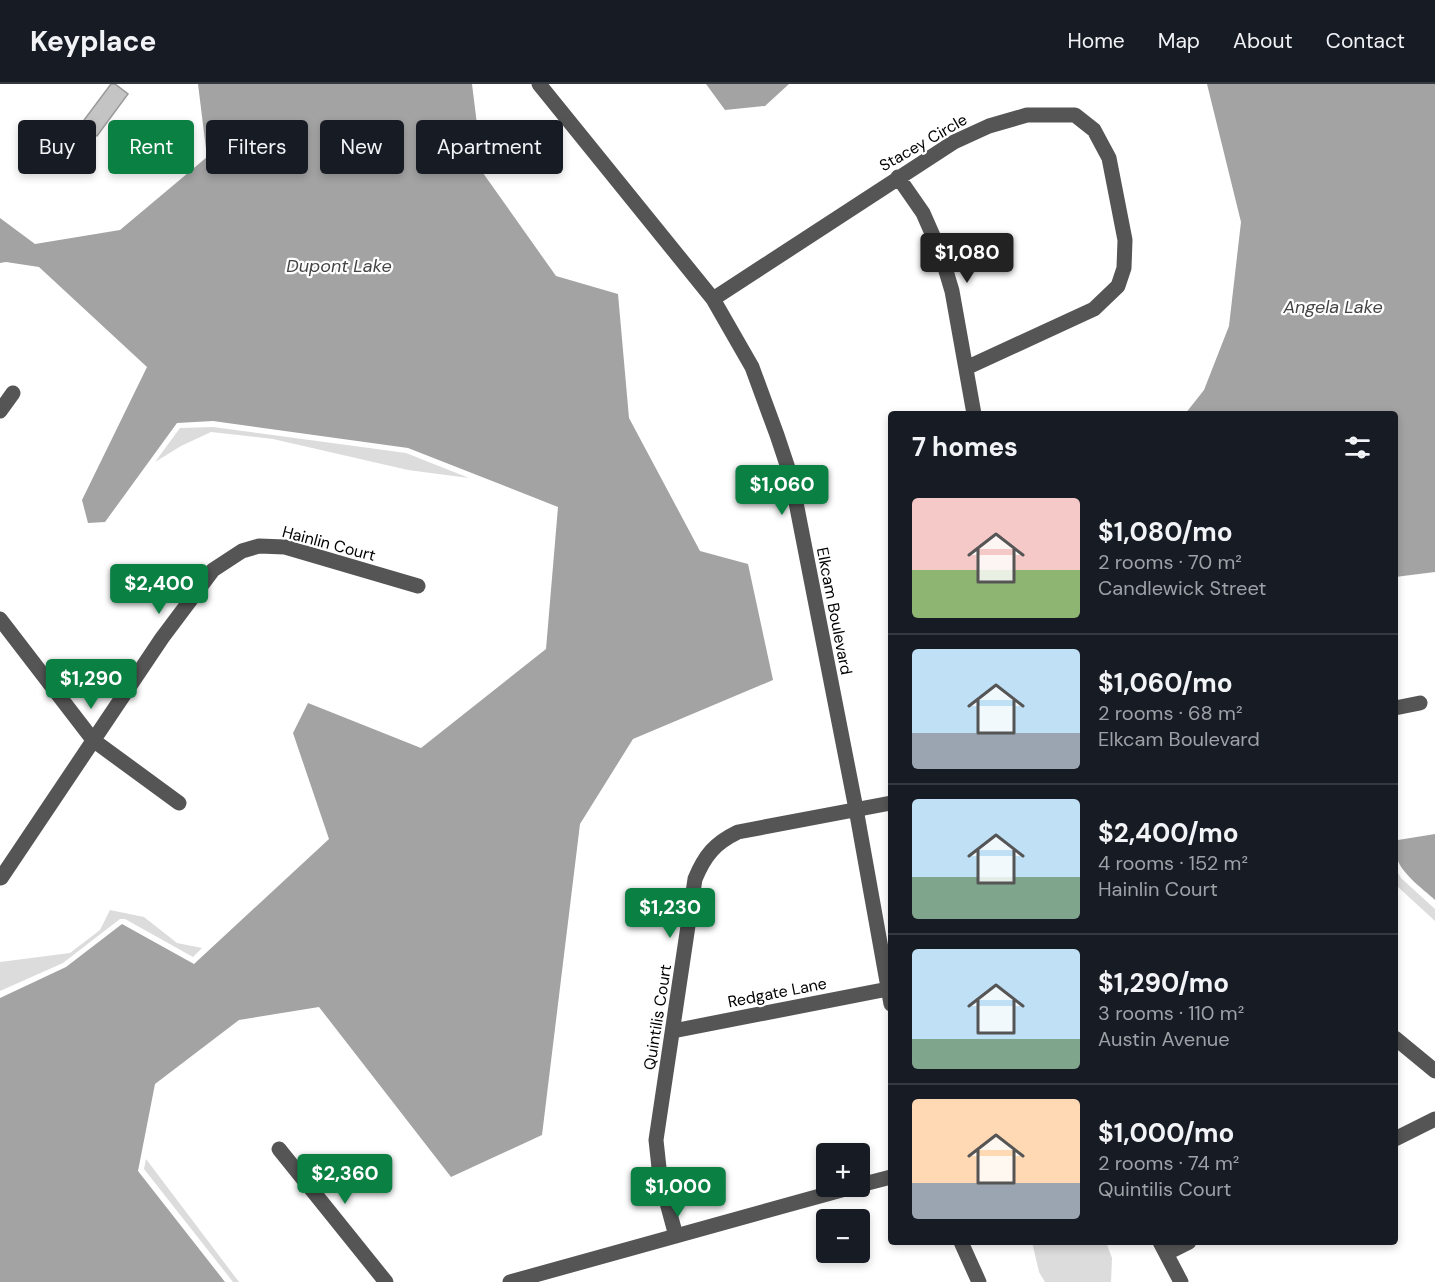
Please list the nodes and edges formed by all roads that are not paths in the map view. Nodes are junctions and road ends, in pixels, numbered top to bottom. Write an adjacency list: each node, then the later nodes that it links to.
1 (539, 84): 3 (street, Elkcam Boulevard)
2 (898, 177): 3 (street, Stacey Circle); 4 (street); 4 (street, Stacey Circle)
3 (713, 299): 15 (street, Elkcam Boulevard)
4 (966, 368): 7 (street)
5 (13, 393): 6 (street)
6 (0, 411)
7 (973, 411)
8 (418, 586): 12 (street, Hainlin Court)
9 (0, 620): 12 (street)
10 (1420, 703): 11 (street)
11 (1398, 707)
12 (93, 740): 13 (street); 16 (street, Hainlin Court)
13 (179, 803)
14 (888, 803): 15 (street, Quintilis Court)
15 (856, 809): 17 (street, Elkcam Boulevard); 19 (street, Quintilis Court)
16 (1, 878)
17 (888, 986)
18 (888, 997): 19 (street, Redgate Lane)
19 (673, 1031): 28 (street, Quintilis Court)
20 (1398, 1040): 21 (street)
21 (1435, 1071)
22 (1435, 1119): 23 (street)
23 (1398, 1138)
24 (279, 1149): 31 (street)
25 (888, 1178): 26 (street)
26 (870, 1183)
27 (818, 1197): 28 (street)
28 (676, 1236): 32 (street)
29 (962, 1245): 33 (street)
30 (1163, 1248): 34 (street)
31 (386, 1282)
32 (510, 1282)
33 (979, 1282)
34 (1182, 1282)

